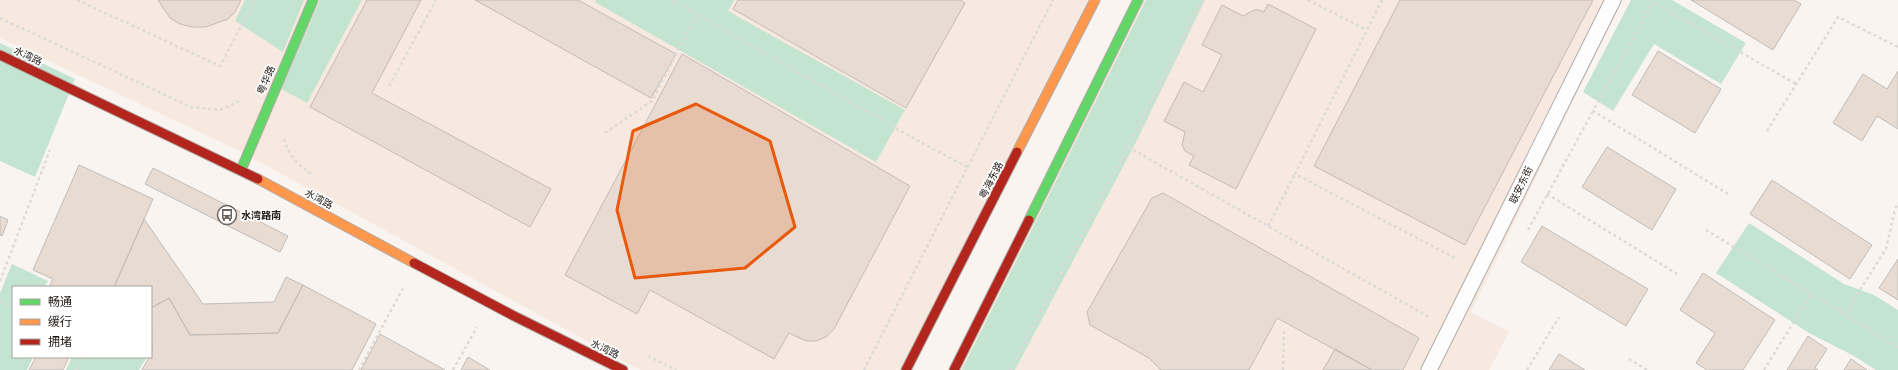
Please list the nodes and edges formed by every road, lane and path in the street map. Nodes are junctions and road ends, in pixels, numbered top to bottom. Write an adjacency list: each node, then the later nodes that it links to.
1 (77, 0): 2 (path)
2 (255, 0)
3 (313, 0): 28 (street, 粤华路)
4 (436, 0): 19 (path)
5 (672, 0): 13 (path)
6 (1053, 0): 27 (path)
7 (1095, 0): 59 (street, 粤海东路)
8 (1138, 0): 60 (street)
9 (1202, 0): 25 (path)
10 (1308, 0): 15 (path)
11 (1382, 0): 15 (path)
12 (1612, 0): 38 (lane, 联安东街)
13 (697, 14): 23 (path); 27 (path)
14 (0, 18): 20 (path)
15 (1367, 30): 29 (path)
16 (1898, 47): 18 (path)
17 (0, 55): 28 (street, 水湾路)
18 (1796, 84): 21 (path); 22 (path)
19 (389, 86)
20 (244, 98)
21 (1593, 111): 31 (path); 32 (path)
22 (1766, 131)
23 (605, 133)
24 (284, 138): 30 (path)
25 (1128, 147): 34 (path); 61 (path)
26 (50, 150): 40 (path)
27 (968, 167): 58 (path)
28 (241, 170): 37 (street, 水湾路)
29 (1295, 174): 34 (path); 38 (path)
30 (314, 176)
31 (1547, 194): 36 (path); 39 (path)
32 (1728, 194)
33 (1898, 204): 45 (path)
34 (1268, 226): 48 (path)
35 (1706, 230): 41 (path)
36 (1525, 235)
37 (416, 264): 43 (street, 水湾路); 54 (path)
38 (1480, 270): 48 (lane, 联安东街)
39 (1679, 275)
40 (0, 281)
41 (1811, 294): 45 (path); 66 (path)
42 (0, 301): 44 (path)
43 (490, 303): 55 (path); 56 (street, 水湾路)
44 (12, 307)
45 (1844, 315): 49 (path)
46 (1559, 317): 64 (path)
47 (1284, 329): 62 (path)
48 (1450, 329): 63 (lane, 联安东街)
49 (1898, 347)
50 (647, 355): 57 (path)
51 (82, 358): 53 (path)
52 (1629, 359): 65 (path)
53 (76, 370)
54 (359, 370)
55 (453, 370)
56 (623, 370)
57 (676, 370)
58 (864, 370)
59 (906, 370)
60 (954, 370)
61 (1010, 370)
62 (1283, 370)
63 (1429, 370)
64 (1527, 370)
65 (1647, 370)
66 (1764, 370)

